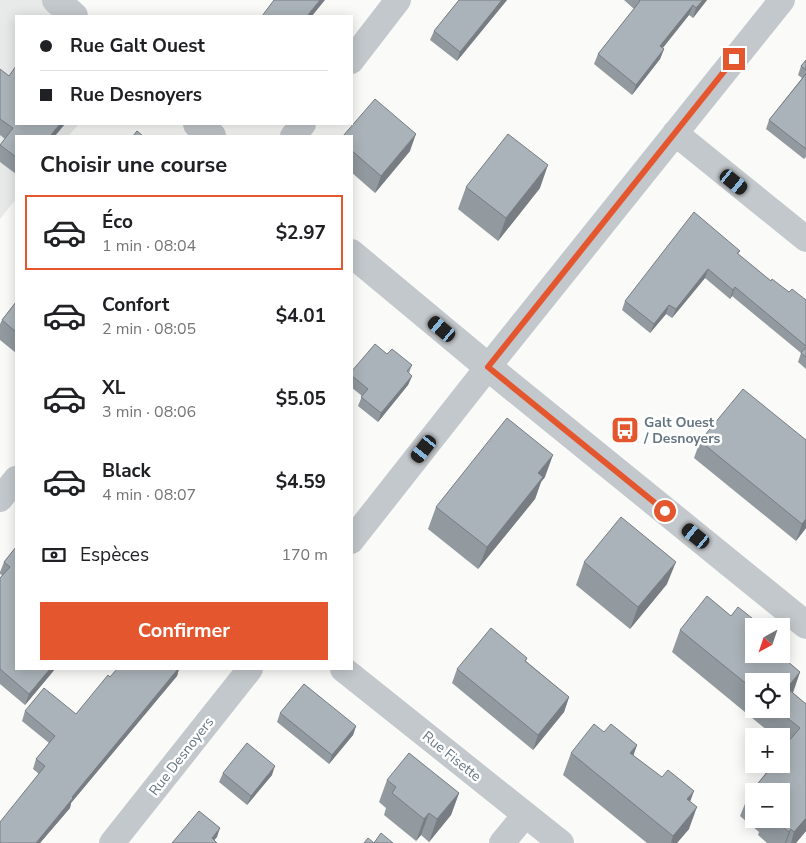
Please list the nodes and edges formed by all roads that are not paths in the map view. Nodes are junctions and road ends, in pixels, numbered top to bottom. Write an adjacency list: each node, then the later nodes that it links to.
1 (56, 0): 4 (street)
2 (398, 0): 5 (street)
3 (782, 0): 8 (street)
4 (73, 15)
5 (353, 58)
6 (198, 125): 9 (street)
7 (302, 125): 10 (street)
8 (675, 134): 11 (street); 13 (street)
9 (211, 135)
10 (294, 135)
11 (806, 240)
12 (353, 255): 13 (street)
13 (488, 367): 16 (street); 17 (street)
14 (15, 479): 15 (street)
15 (0, 499)
16 (353, 538)
17 (806, 625)
18 (249, 670): 21 (street, Rue Desnoyers)
19 (344, 670): 20 (street, Rue Fisette)
20 (525, 815): 22 (street); 23 (street, Rue Fisette)
21 (112, 843)
22 (502, 843)
23 (561, 843)

